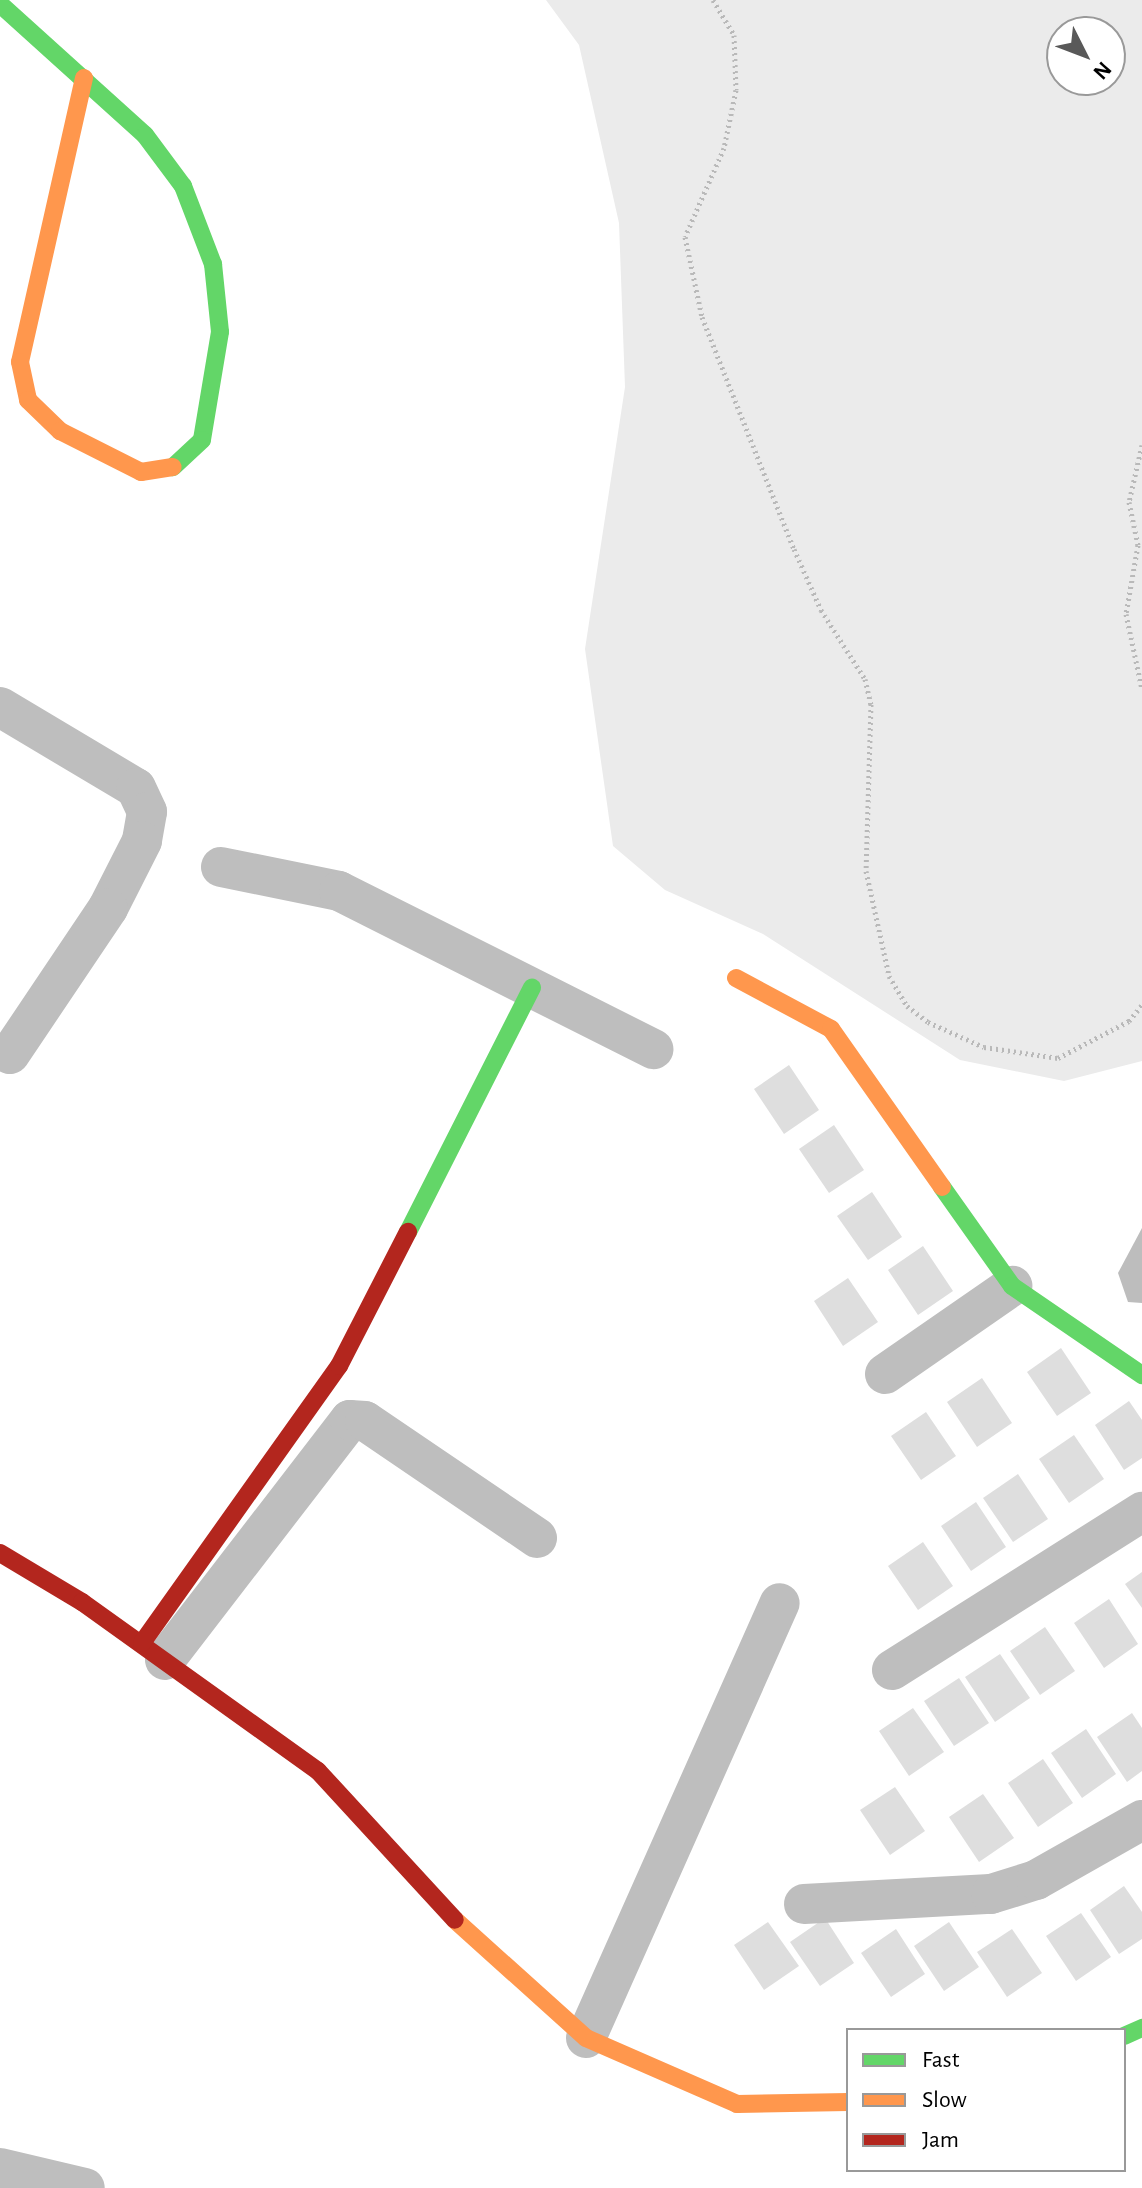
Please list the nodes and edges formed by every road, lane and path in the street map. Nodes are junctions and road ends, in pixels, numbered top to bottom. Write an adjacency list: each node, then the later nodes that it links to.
1 (713, 0): 10 (path)
2 (0, 4): 3 (street)
3 (84, 78): 3 (street)
4 (1142, 445): 5 (path)
5 (1142, 689)
6 (0, 707): 12 (street)
7 (221, 867): 9 (street)
8 (736, 978): 13 (street)
9 (532, 988): 11 (street); 20 (street)
10 (1142, 1005)
11 (653, 1049)
12 (3, 1052)
13 (1012, 1286): 14 (street); 15 (street)
14 (885, 1374)
15 (1142, 1375)
16 (1142, 1512): 21 (street)
17 (537, 1538): 20 (street)
18 (0, 1553): 20 (street)
19 (780, 1603): 24 (street)
20 (154, 1652): 24 (street)
21 (892, 1670)
22 (1142, 1820): 23 (street)
23 (804, 1904)
24 (586, 2038): 25 (street)
25 (846, 2102)
26 (0, 2168): 27 (street)
27 (85, 2188)

